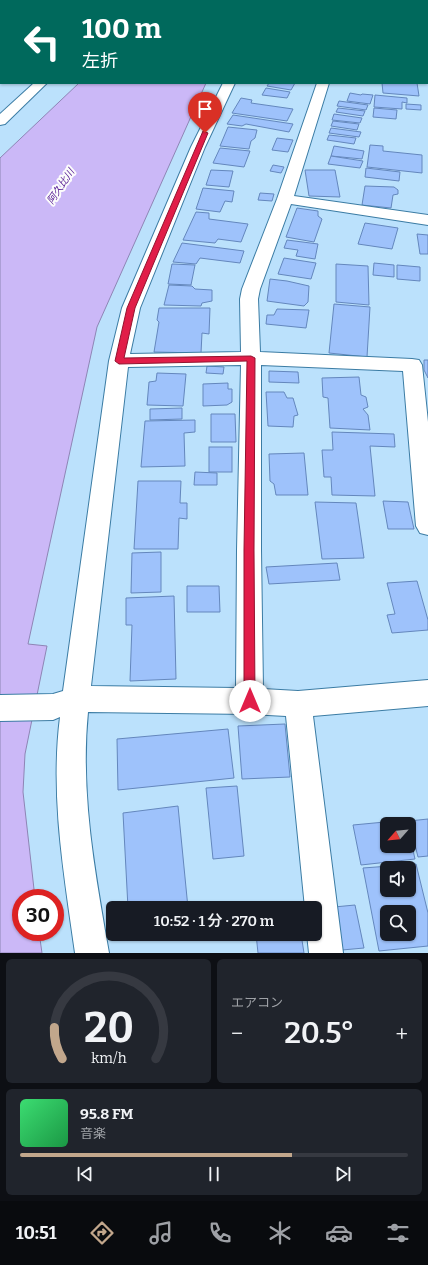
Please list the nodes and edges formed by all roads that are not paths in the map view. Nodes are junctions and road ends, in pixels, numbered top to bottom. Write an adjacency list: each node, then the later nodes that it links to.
1 (40, 84): 4 (street)
2 (229, 84): 8 (street)
3 (324, 84): 5 (street)
4 (0, 121)
5 (285, 199): 6 (street); 7 (street)
6 (428, 220)
7 (251, 358): 8 (street); 9 (street); 11 (street)
8 (119, 361): 12 (street)
9 (428, 526)
10 (428, 693): 13 (street)
11 (250, 701): 12 (street); 13 (street)
12 (64, 703): 14 (street); 15 (street)
13 (298, 704): 16 (street)
14 (0, 708)
15 (92, 953)
16 (326, 953)

